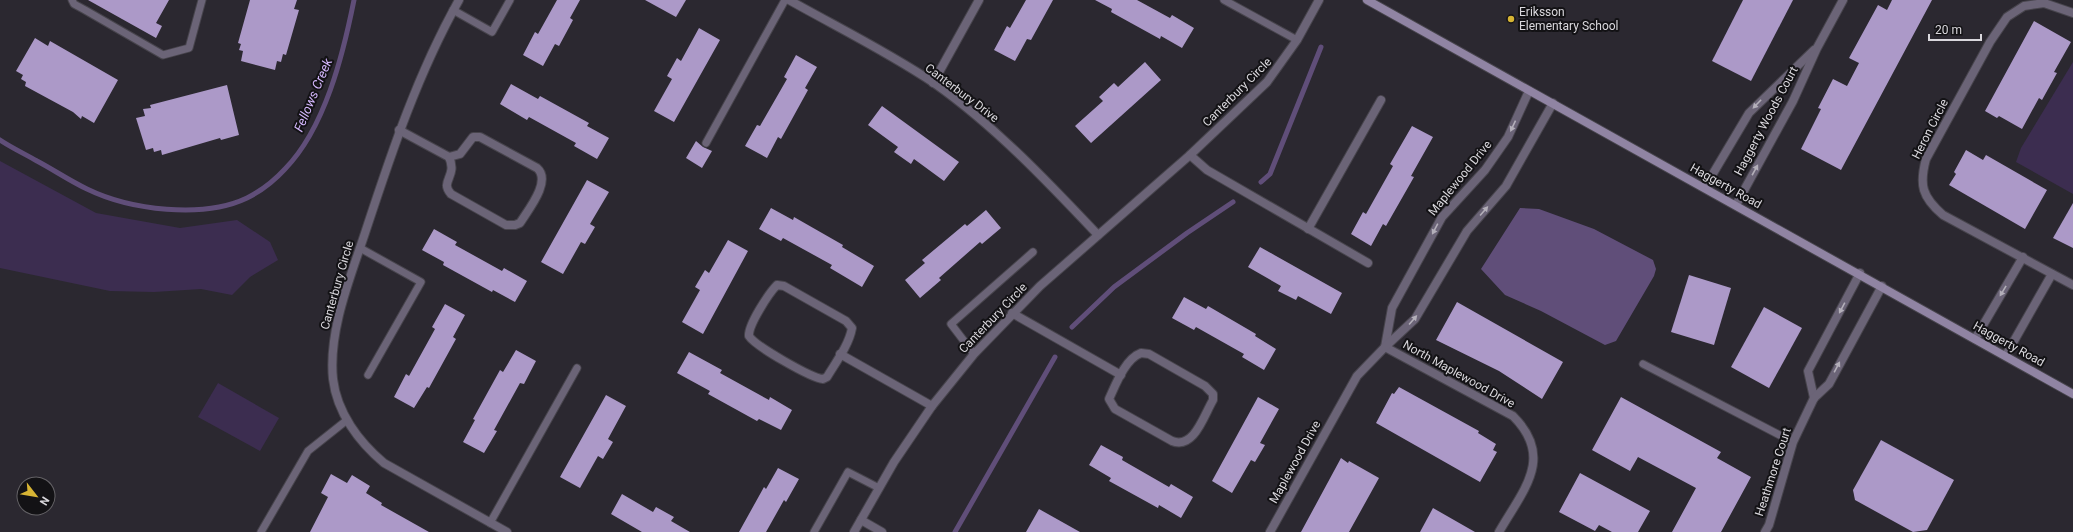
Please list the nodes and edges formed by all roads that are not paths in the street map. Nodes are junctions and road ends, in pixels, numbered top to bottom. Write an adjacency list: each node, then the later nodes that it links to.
1 (72, 0): 2 (lane)
2 (202, 0)
3 (459, 0): 12 (street, Canterbury Circle)
4 (510, 0): 12 (lane)
5 (785, 0): 21 (lane)
6 (789, 0): 16 (street, Canterbury Drive)
7 (979, 0): 16 (street)
8 (1224, 0): 14 (lane)
9 (1319, 0): 14 (street, Canterbury Circle)
10 (1367, 0): 17 (main road, Haggerty Road)
11 (1843, 0): 15 (street, Haggerty Woods Court)
12 (453, 10): 20 (street, Canterbury Circle)
13 (2073, 13): 30 (street, Heron Circle)
14 (1297, 40): 22 (street, Canterbury Circle)
15 (1817, 48): 24 (street, Haggerty Woods Court, one-way to 24); 25 (street, Haggerty Woods Court, one-way to 15)
16 (933, 83): 27 (street, Canterbury Drive)
17 (1529, 91): 19 (main road, Haggerty Road); 38 (street, Maplewood Drive, one-way to 38)
18 (1382, 100): 26 (street)
19 (1553, 103): 24 (main road, Haggerty Road); 38 (street, Maplewood Drive, one-way to 19)
20 (399, 130): 23 (street); 28 (street, Canterbury Circle)
21 (706, 143)
22 (1190, 155): 26 (street); 27 (street, Canterbury Circle)
23 (449, 157): 23 (street)
24 (1704, 187): 25 (main road, Haggerty Road)
25 (1736, 205): 32 (main road, Haggerty Road)
26 (1308, 230): 31 (street)
27 (1098, 235): 36 (street, Canterbury Circle)
28 (360, 248): 44 (lane); 49 (street, Canterbury Circle)
29 (1033, 252): 40 (lane)
30 (2023, 257): 33 (street, Heron Circle); 37 (street, one-way to 37)
31 (1368, 263)
32 (1860, 274): 35 (main road, Haggerty Road); 47 (street, one-way to 47)
33 (2052, 274): 34 (street, Heron Circle); 41 (street)
34 (2073, 285)
35 (1882, 286): 37 (main road, Haggerty Road); 47 (street, Heathmore Court, one-way to 35)
36 (1012, 313): 40 (street, Canterbury Circle); 45 (street)
37 (1975, 339): 41 (main road, Haggerty Road)
38 (1385, 347): 59 (street, Maplewood Drive); 60 (street, North Maplewood Drive)
39 (840, 354): 39 (street); 48 (street)
40 (974, 354): 48 (street, Canterbury Circle)
41 (2006, 355): 46 (main road, Haggerty Road)
42 (1643, 364): 50 (lane)
43 (577, 368): 53 (lane)
44 (368, 375)
45 (1121, 375): 45 (street)
46 (2073, 394)
47 (1814, 398): 50 (street, Heathmore Court)
48 (932, 406): 51 (street, Canterbury Circle)
49 (347, 420): 53 (street, Canterbury Circle); 54 (lane)
50 (1793, 442): 61 (street, Heathmore Court)
51 (879, 488): 52 (street, Canterbury Circle); 56 (lane)
52 (861, 520): 57 (street, Canterbury Circle); 58 (street)
53 (490, 523): 55 (street, Canterbury Circle)
54 (261, 532)
55 (507, 532)
56 (814, 532)
57 (854, 532)
58 (882, 532)
59 (1270, 532)
60 (1500, 532)
61 (1765, 532)

